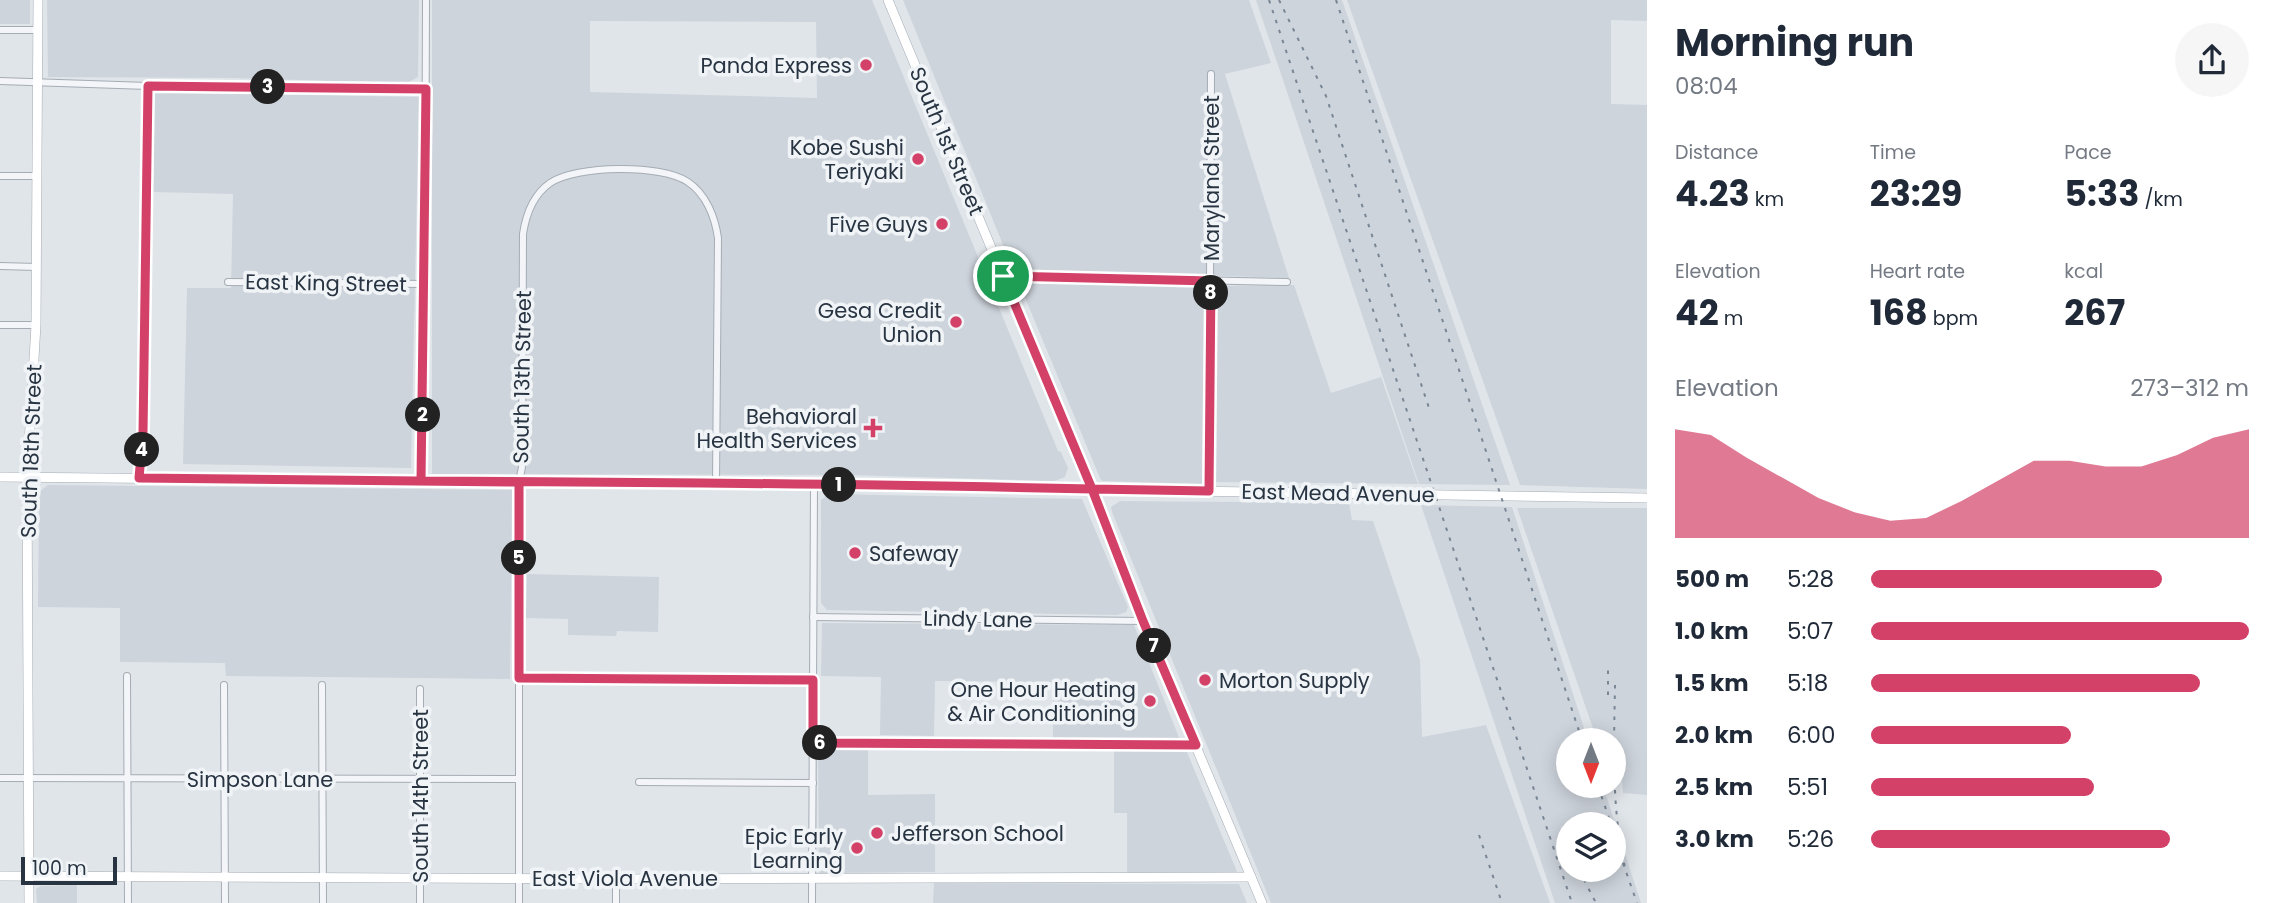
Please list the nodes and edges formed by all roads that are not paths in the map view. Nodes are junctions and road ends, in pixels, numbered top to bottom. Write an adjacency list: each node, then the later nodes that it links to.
1 (38, 0): 5 (street, South 18th Street)
2 (426, 0): 10 (street)
3 (888, 0): 15 (street, South 1st Street)
4 (0, 30): 5 (street)
5 (38, 30): 8 (street, South 18th Street)
6 (1211, 74): 16 (street, Maryland Street)
7 (0, 81): 8 (street)
8 (37, 81): 9 (street); 12 (street, South 18th Street)
9 (148, 86): 10 (street); 24 (street)
10 (426, 89): 19 (street)
11 (0, 176): 12 (street)
12 (37, 176): 14 (street, South 18th Street)
13 (0, 266): 14 (street)
14 (37, 267): 21 (street, South 18th Street)
15 (1003, 276): 16 (street); 29 (street, South 1st Street)
16 (1211, 281): 18 (street); 30 (street, Maryland Street)
17 (228, 282): 19 (street, East King Street)
18 (1286, 282)
19 (425, 284): 25 (street)
20 (0, 325): 21 (street)
21 (36, 325): 23 (street, South 18th Street)
22 (0, 477): 23 (street, East Mead Avenue)
23 (27, 477): 24 (street, East Mead Avenue); 43 (street, South 18th Street)
24 (139, 478): 25 (street, East Mead Avenue)
25 (421, 481): 26 (street, East Mead Avenue)
26 (519, 482): 27 (street, East Mead Avenue); 27 (street, South 13th Street); 35 (street, South 13th Street)
27 (716, 484): 28 (street, East Mead Avenue)
28 (814, 485): 29 (street, East Mead Avenue); 32 (street)
29 (1092, 489): 30 (street, East Mead Avenue); 33 (street, South 1st Street)
30 (1209, 491): 31 (street, East Mead Avenue)
31 (1647, 498)
32 (813, 617): 33 (street, Lindy Lane); 36 (street)
33 (1143, 621): 41 (street, South 1st Street)
34 (127, 676): 44 (street)
35 (519, 678): 36 (street); 48 (street, South 13th Street)
36 (813, 680): 40 (street)
37 (225, 685): 45 (street)
38 (322, 685): 46 (street)
39 (420, 689): 47 (street, South 14th Street)
40 (813, 743): 41 (street); 50 (street)
41 (1196, 745): 57 (street, South 1st Street)
42 (0, 778): 43 (street, Simpson Lane)
43 (30, 779): 44 (street, Simpson Lane); 52 (street, South 18th Street)
44 (128, 779): 45 (street, Simpson Lane); 53 (street)
45 (225, 779): 46 (street, Simpson Lane); 54 (street)
46 (323, 779): 47 (street, Simpson Lane); 55 (street)
47 (420, 779): 48 (street, Simpson Lane); 56 (street, South 14th Street)
48 (519, 779): 58 (street, South 13th Street)
49 (639, 782): 50 (street)
50 (813, 783): 59 (street)
51 (0, 876): 52 (street, East Viola Avenue)
52 (29, 876): 53 (street, East Viola Avenue); 61 (street, South 18th Street)
53 (128, 877): 54 (street, East Viola Avenue); 62 (street)
54 (225, 877): 55 (street, East Viola Avenue); 63 (street)
55 (323, 877): 56 (street, East Viola Avenue); 64 (street)
56 (420, 877): 58 (street, East Viola Avenue); 65 (street, South 14th Street)
57 (1251, 877): 59 (street, East Viola Avenue); 69 (street, South 1st Street)
58 (519, 878): 60 (street, East Viola Avenue); 66 (street, South 13th Street)
59 (813, 878): 60 (street, East Viola Avenue); 68 (street)
60 (616, 879): 67 (street)
61 (29, 903)
62 (128, 903)
63 (225, 903)
64 (323, 903)
65 (420, 903)
66 (519, 903)
67 (616, 903)
68 (812, 903)
69 (1262, 903)

